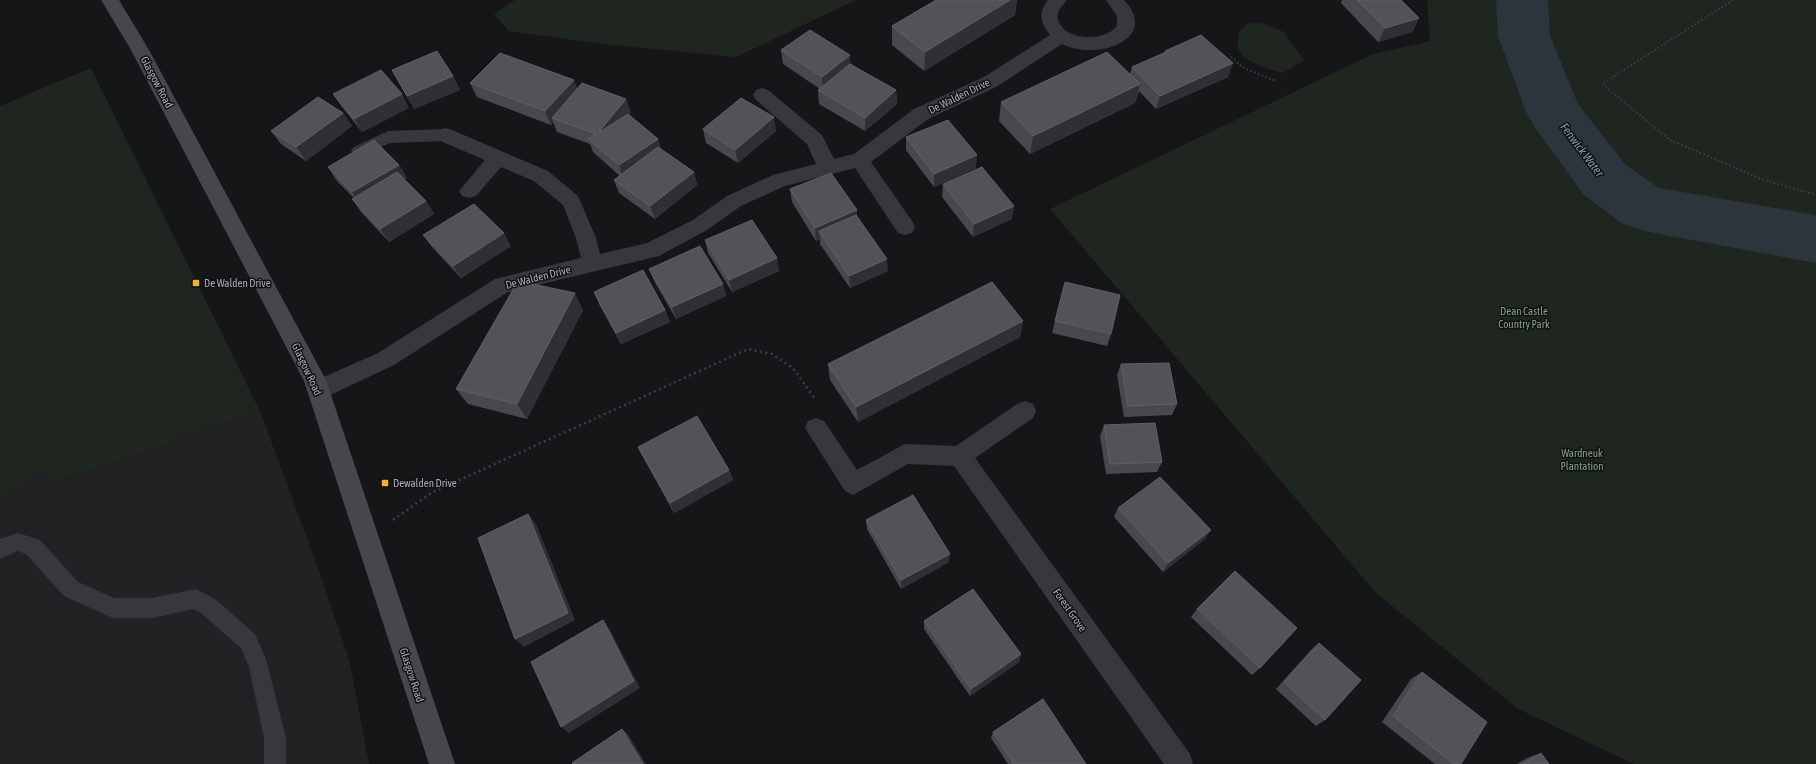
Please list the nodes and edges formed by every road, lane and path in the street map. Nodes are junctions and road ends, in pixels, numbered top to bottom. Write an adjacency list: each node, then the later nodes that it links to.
1 (110, 0): 18 (main road, Glasgow Road)
2 (1058, 0): 5 (street)
3 (1115, 0): 5 (street)
4 (1733, 0): 15 (path)
5 (1061, 36): 12 (street, De Walden Drive)
6 (1231, 56): 7 (path)
7 (1276, 81)
8 (762, 95): 13 (street)
9 (445, 135): 10 (lane); 11 (street)
10 (360, 151)
11 (498, 158): 14 (street); 17 (street)
12 (860, 160): 13 (street, De Walden Drive); 16 (street)
13 (828, 168): 17 (street, De Walden Drive)
14 (469, 191)
15 (1816, 195)
16 (905, 227)
17 (593, 264): 18 (street, De Walden Drive)
18 (318, 390): 22 (main road, Glasgow Road)
19 (1025, 411): 21 (street)
20 (816, 428): 21 (street); 22 (path)
21 (960, 456): 26 (street, Forest Grove)
22 (368, 538): 25 (main road, Glasgow Road)
23 (0, 550): 24 (lane)
24 (275, 764)
25 (442, 764)
26 (1180, 764)

